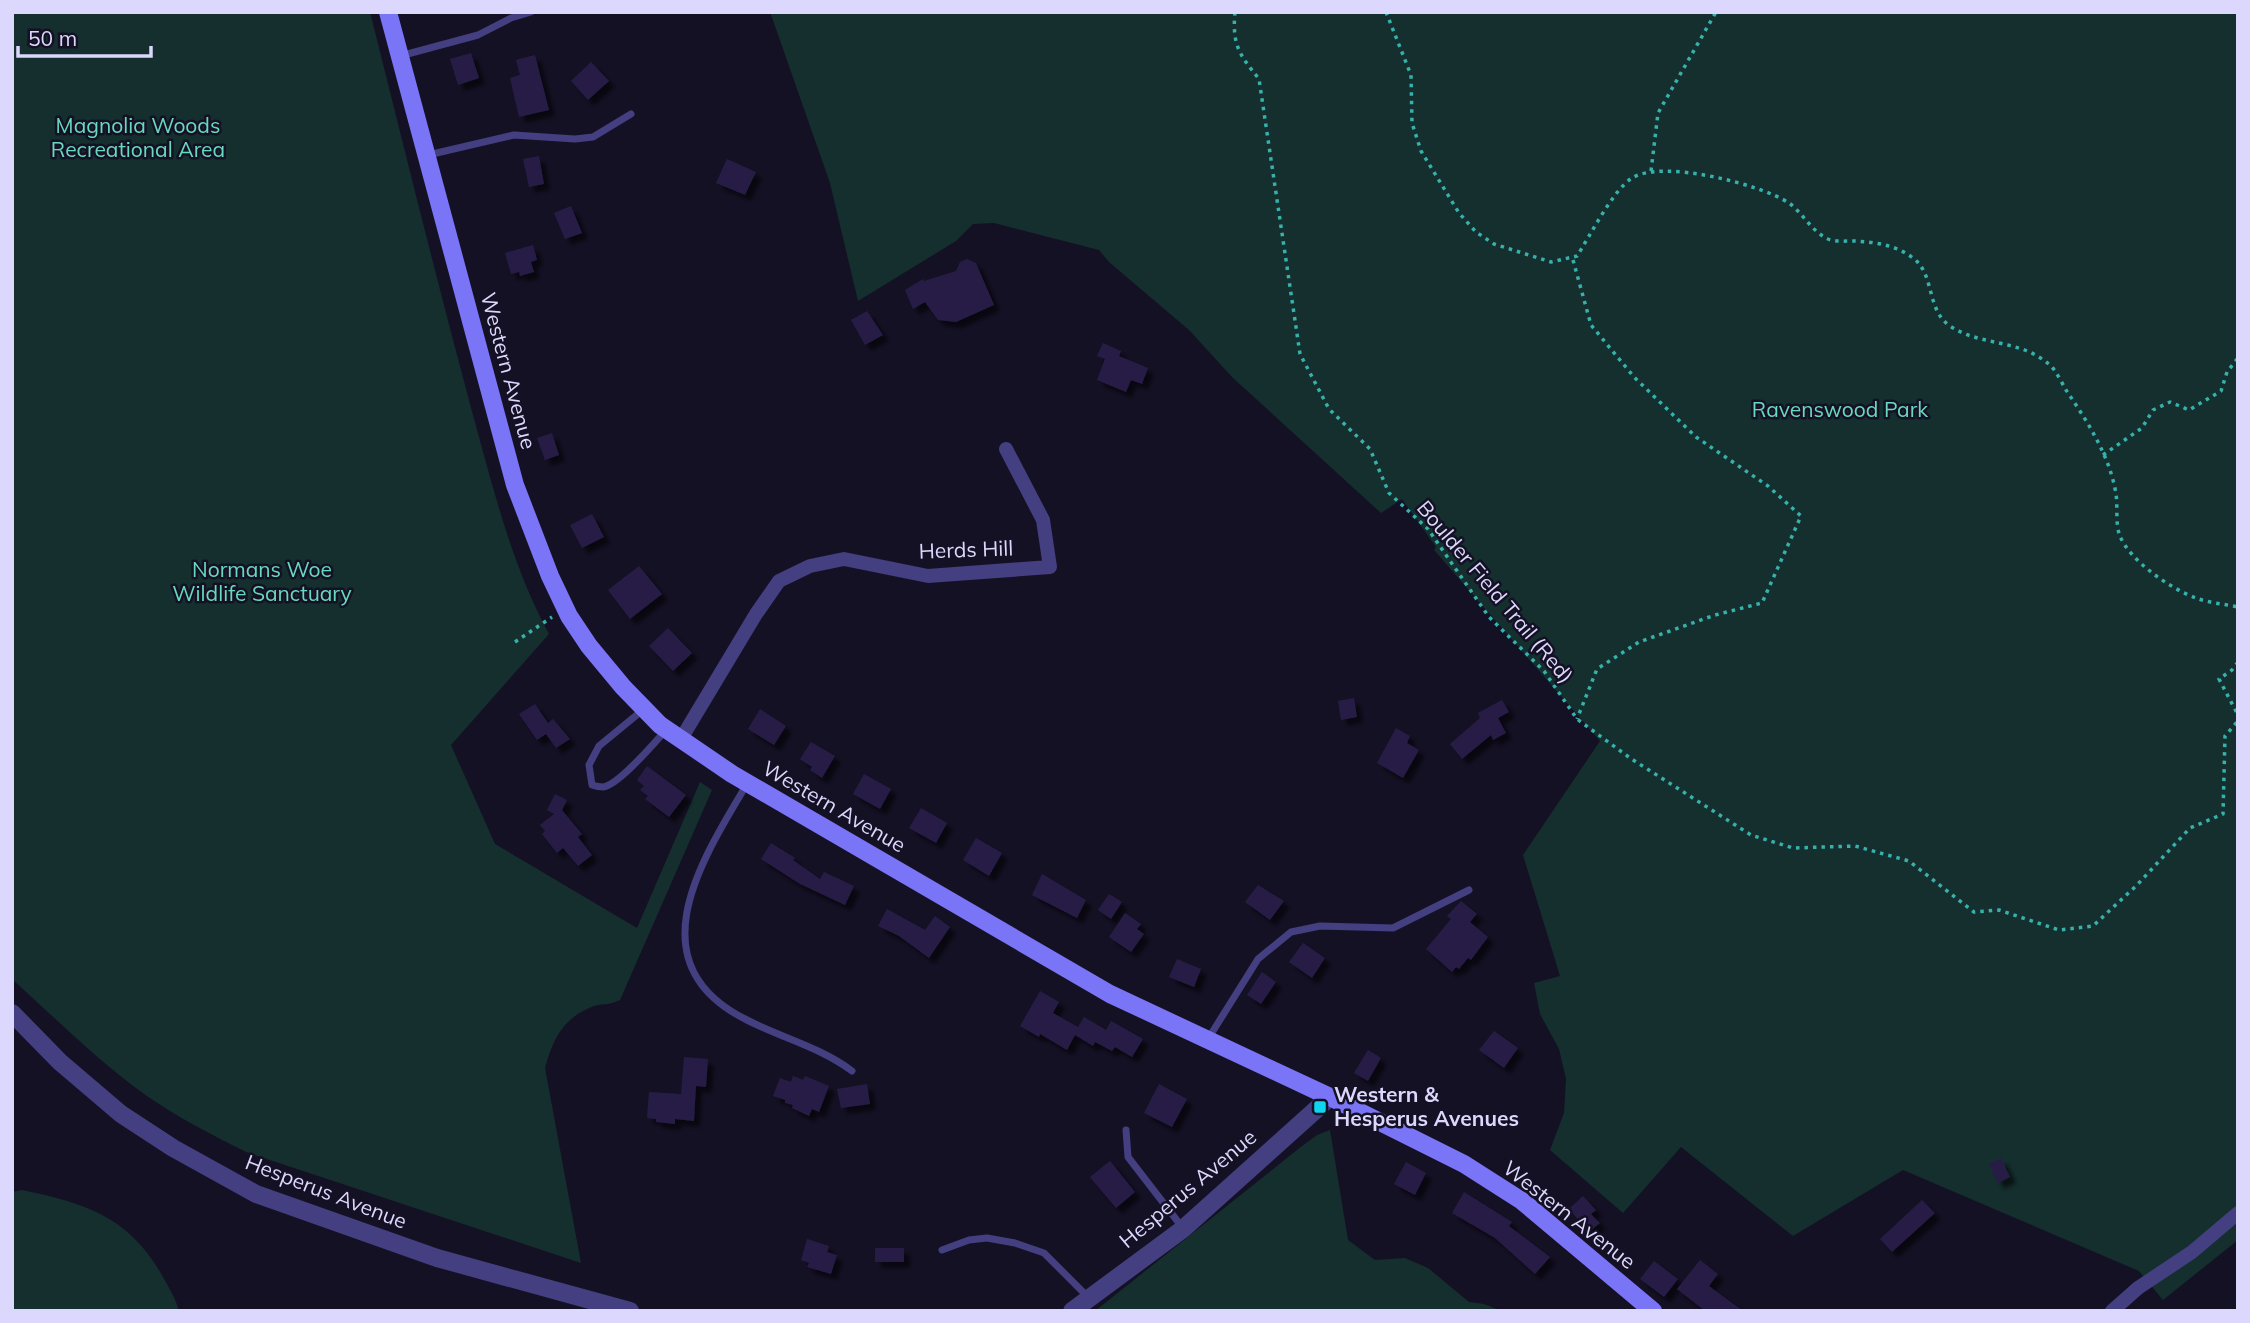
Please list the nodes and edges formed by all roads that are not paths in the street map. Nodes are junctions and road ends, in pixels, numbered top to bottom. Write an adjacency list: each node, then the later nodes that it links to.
1 (387, 12): 3 (main road, Western Avenue)
2 (531, 12): 3 (lane)
3 (400, 56): 5 (main road, Western Avenue)
4 (631, 114): 5 (lane)
5 (427, 155): 7 (main road, Western Avenue)
6 (1006, 449): 8 (street, Herds Hill)
7 (644, 709): 8 (main road, Western Avenue); 8 (lane)
8 (674, 734): 9 (main road, Western Avenue)
9 (747, 783): 12 (main road, Western Avenue); 13 (lane)
10 (1469, 890): 12 (lane)
11 (12, 1013): 20 (street, Hesperus Avenue)
12 (1207, 1040): 14 (main road, Western Avenue)
13 (852, 1071)
14 (1329, 1097): 17 (street, Hesperus Avenue); 22 (main road, Western Avenue)
15 (1126, 1130): 17 (lane)
16 (2238, 1213): 23 (street)
17 (1183, 1228): 19 (street, Hesperus Avenue)
18 (943, 1250): 19 (lane)
19 (1088, 1297): 21 (street, Hesperus Avenue)
20 (630, 1311)
21 (1072, 1311)
22 (1653, 1311)
23 (2112, 1311)

